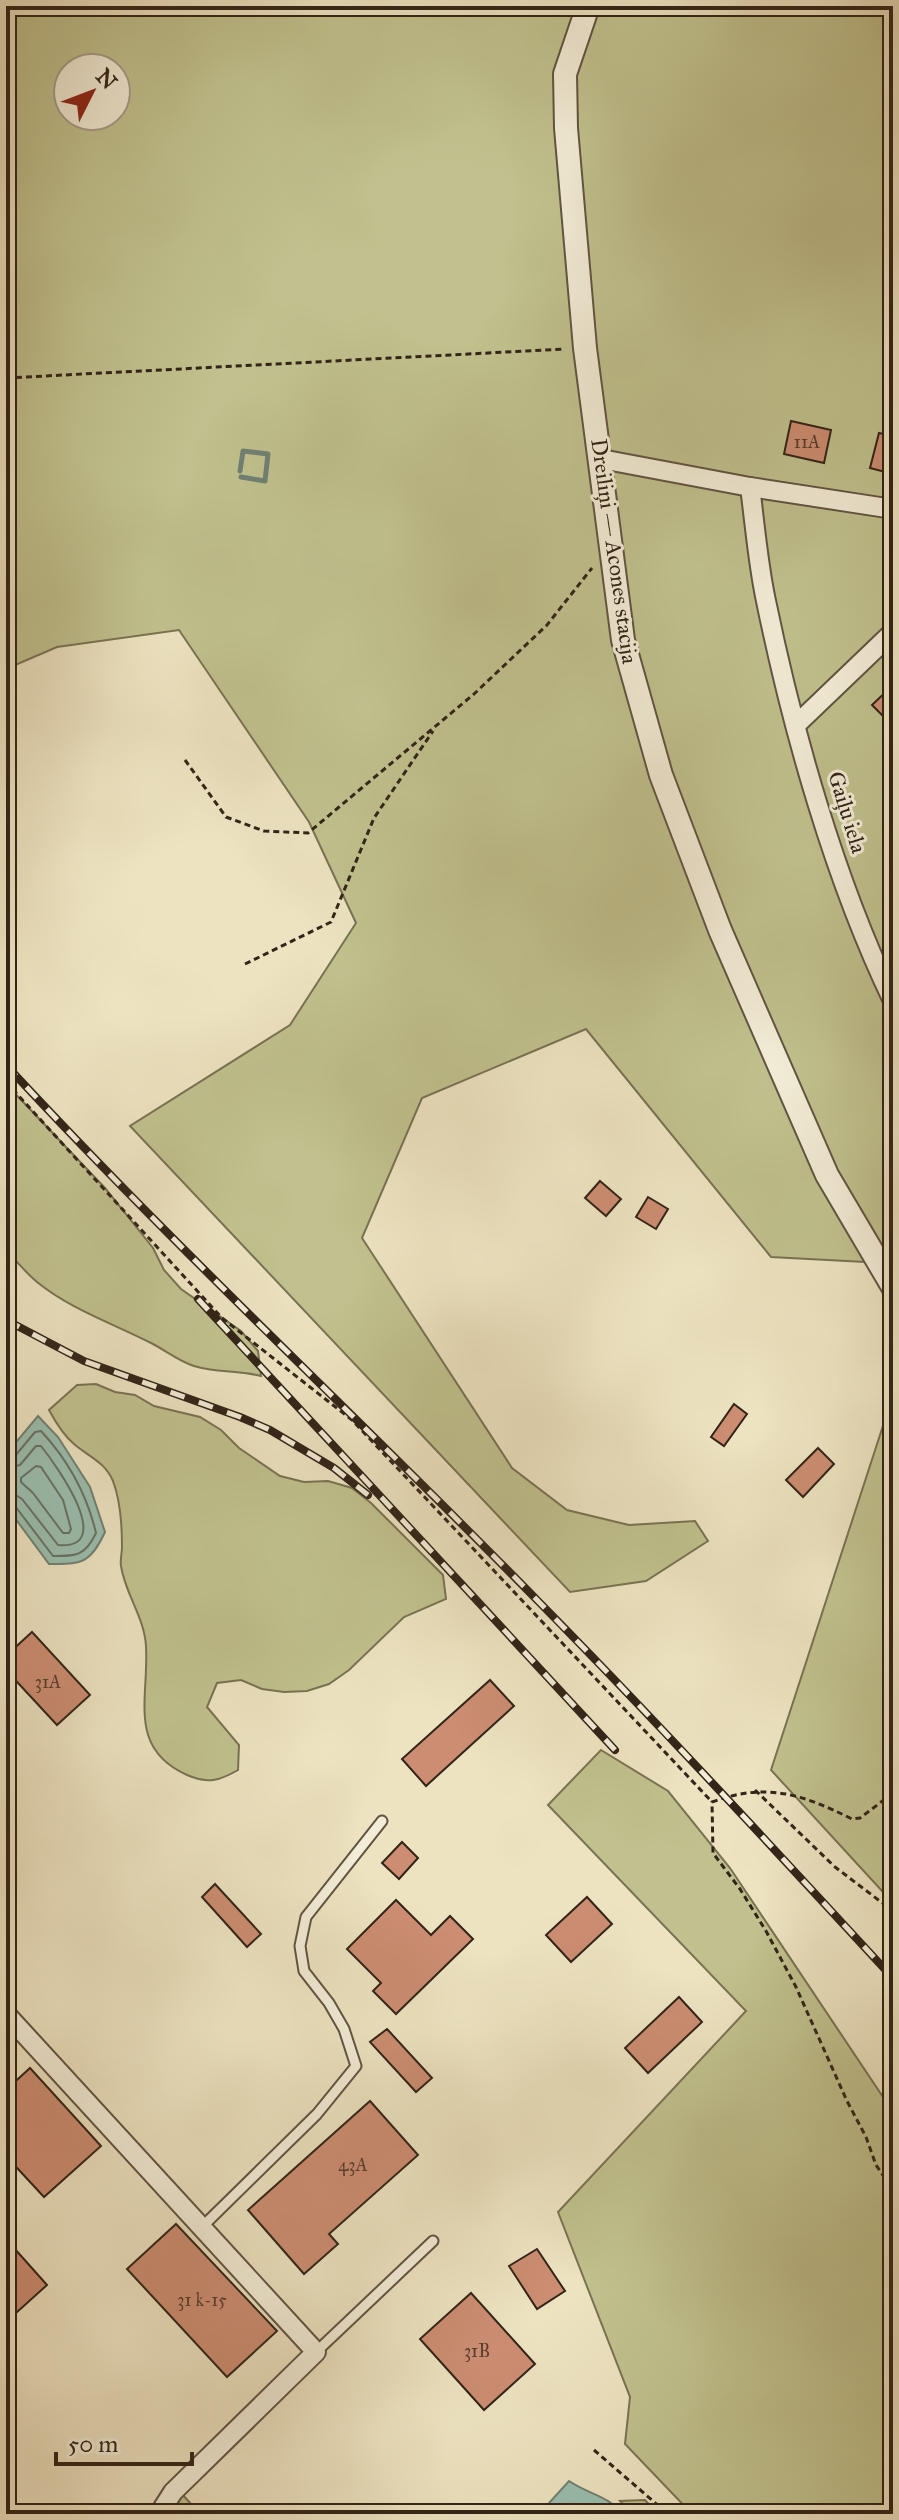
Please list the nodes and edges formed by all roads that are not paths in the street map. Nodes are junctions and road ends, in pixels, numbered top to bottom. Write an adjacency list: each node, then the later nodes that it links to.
1 (588, 6): 2 (street, Dreiliņi — Acones stacija)
2 (601, 459): 3 (street); 10 (street, Dreiliņi — Acones stacija)
3 (750, 487): 4 (street); 6 (street, Gaiļu iela)
4 (893, 509)
5 (893, 632): 6 (street)
6 (797, 724): 8 (street, Gaiļu iela)
7 (893, 955): 8 (street)
8 (874, 962): 9 (street, Gaiļu iela)
9 (893, 1001)
10 (893, 1287)
11 (382, 1821): 13 (lane)
12 (6, 2014): 13 (street)
13 (202, 2227): 15 (street)
14 (433, 2241): 15 (lane)
15 (316, 2352): 16 (street)
16 (159, 2514)

